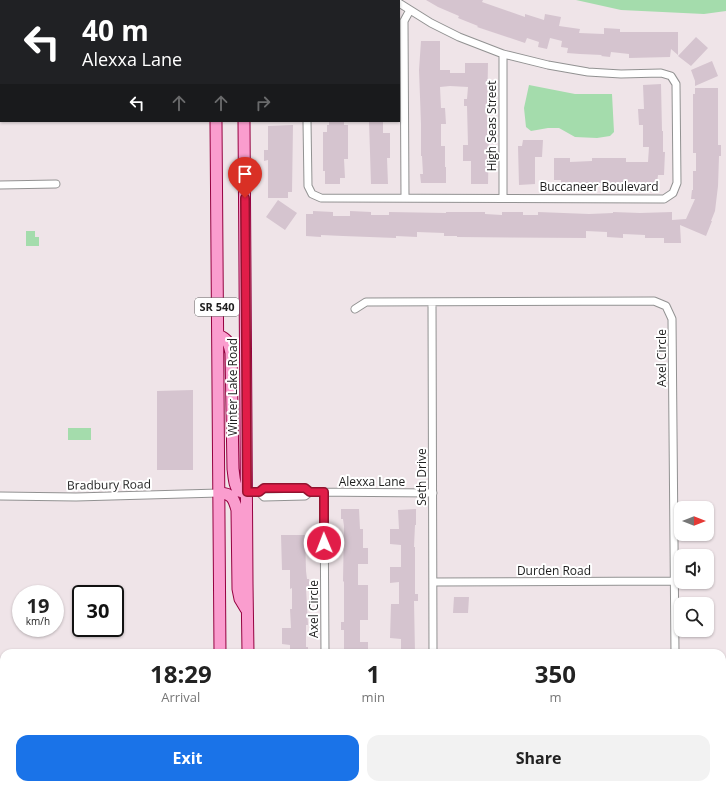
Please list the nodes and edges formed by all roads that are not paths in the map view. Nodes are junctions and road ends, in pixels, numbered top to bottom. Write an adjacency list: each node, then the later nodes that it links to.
1 (400, 4): 2 (street, Buccaneer Boulevard)
2 (410, 10): 3 (street, Buccaneer Boulevard); 9 (street)
3 (503, 54): 10 (street, High Seas Street); 10 (street, Buccaneer Boulevard)
4 (216, 122): 13 (main road, Winter Lake Road / SR 540)
5 (244, 122): 14 (main road, Winter Lake Road / SR 540)
6 (307, 122): 9 (street, Buccaneer Boulevard)
7 (56, 184): 8 (street)
8 (0, 186)
9 (405, 198): 10 (street, Buccaneer Boulevard)
10 (503, 198)
11 (432, 302): 12 (street, Axel Circle); 17 (street, Seth Drive); 19 (street, Axel Circle)
12 (355, 309)
13 (218, 335): 14 (main road); 16 (main road, Winter Lake Road / SR 540)
14 (247, 492): 15 (street, Alexxa Lane); 22 (main road, Winter Lake Road / SR 540)
15 (324, 492): 17 (street, Alexxa Lane); 25 (street, Axel Circle)
16 (219, 493): 18 (street, Bradbury Road); 22 (main road); 23 (main road, Winter Lake Road / SR 540)
17 (433, 493): 20 (street, Seth Drive)
18 (0, 496)
19 (674, 581): 20 (street, Durden Road)
20 (433, 582): 26 (street, Seth Drive)
21 (674, 589): 27 (street, Axel Circle)
22 (248, 613): 24 (main road, Winter Lake Road / SR 540)
23 (220, 649)
24 (248, 649)
25 (325, 649)
26 (433, 649)
27 (675, 649)

